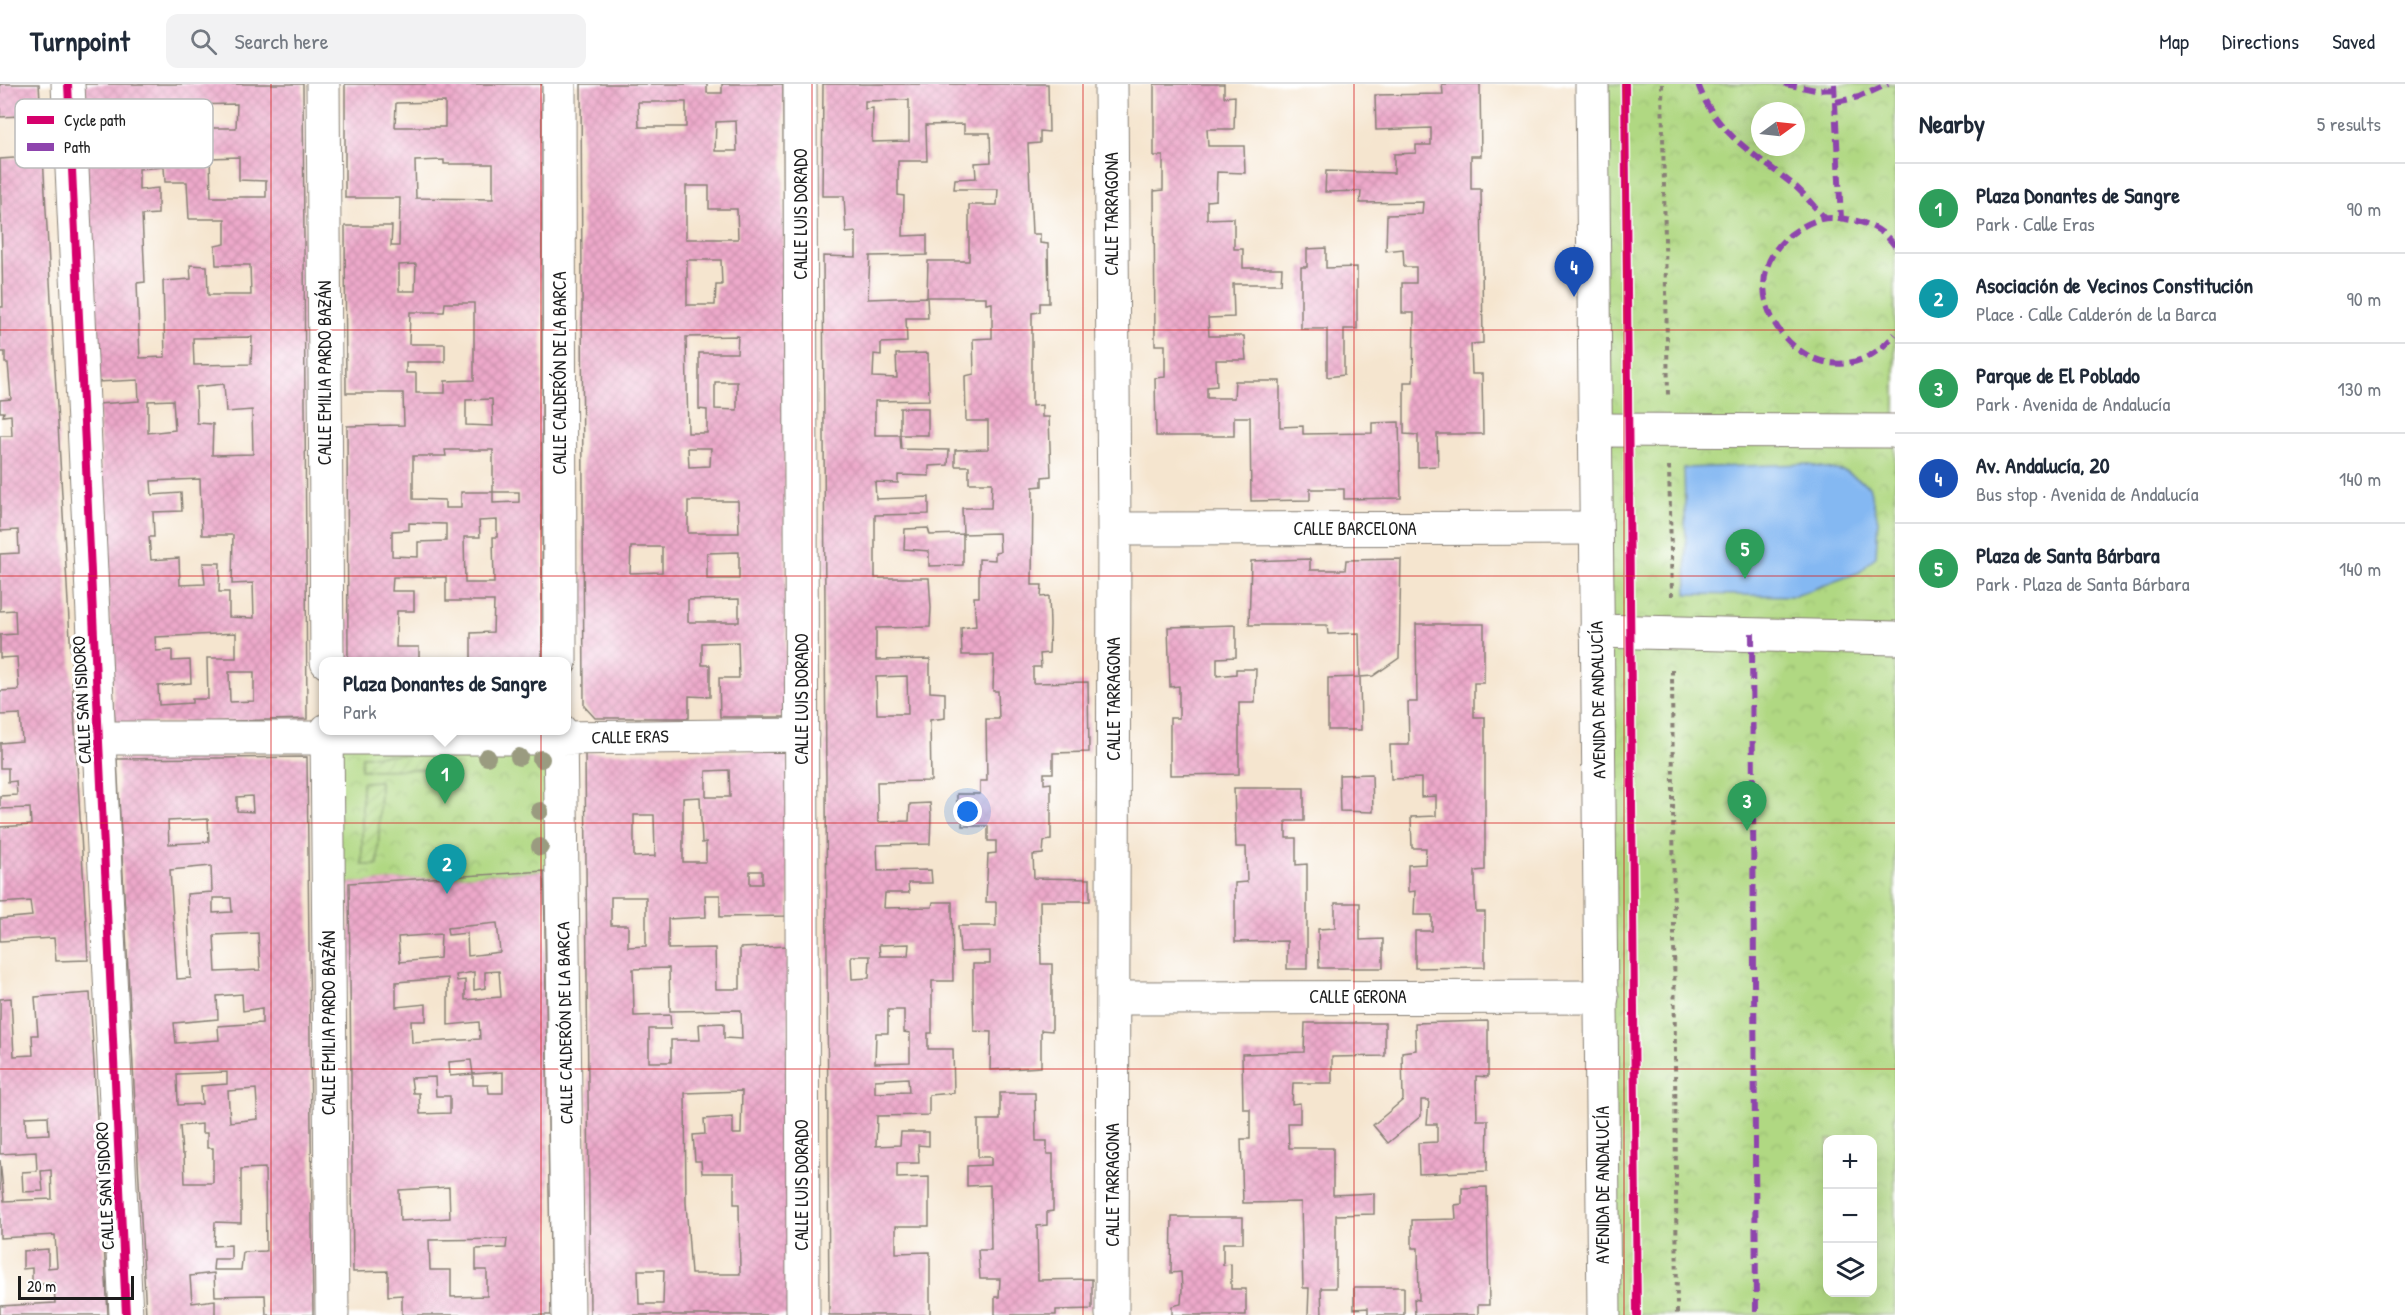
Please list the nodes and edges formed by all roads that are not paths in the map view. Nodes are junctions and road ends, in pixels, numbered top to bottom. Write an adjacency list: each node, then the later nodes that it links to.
1 (68, 84): 7 (street, CALLE SAN ISIDORO)
2 (323, 84): 15 (street, CALLE EMILIA PARDO BAZÁN)
3 (559, 84): 16 (street, CALLE CALDERÓN DE LA BARCA)
4 (800, 84): 21 (street, CALLE LUIS DORADO)
5 (1111, 84): 12 (street, CALLE TARRAGONA)
6 (1592, 84): 9 (street, AVENIDA DE ANDALUCÍA)
7 (69, 99)
8 (72, 168): 22 (street, CALLE SAN ISIDORO)
9 (1595, 430): 10 (street); 11 (street, AVENIDA DE ANDALUCÍA)
10 (1895, 431)
11 (1595, 528): 12 (street, CALLE BARCELONA); 13 (street, AVENIDA DE ANDALUCÍA)
12 (1114, 529): 24 (street, CALLE TARRAGONA)
13 (1596, 631): 14 (street); 23 (street, AVENIDA DE ANDALUCÍA)
14 (1895, 638)
15 (327, 657)
16 (560, 657)
17 (319, 734): 22 (street, CALLE ERAS)
18 (571, 734): 21 (street, CALLE ERAS)
19 (327, 735): 26 (street, CALLE EMILIA PARDO BAZÁN)
20 (561, 735): 27 (street, CALLE CALDERÓN DE LA BARCA)
21 (802, 735): 28 (street, CALLE LUIS DORADO)
22 (99, 738): 25 (street, CALLE SAN ISIDORO)
23 (1602, 997): 24 (street, CALLE GERONA); 30 (street, AVENIDA DE ANDALUCÍA)
24 (1114, 998): 29 (street, CALLE TARRAGONA)
25 (126, 1315)
26 (332, 1315)
27 (568, 1315)
28 (802, 1315)
29 (1112, 1315)
30 (1604, 1315)

